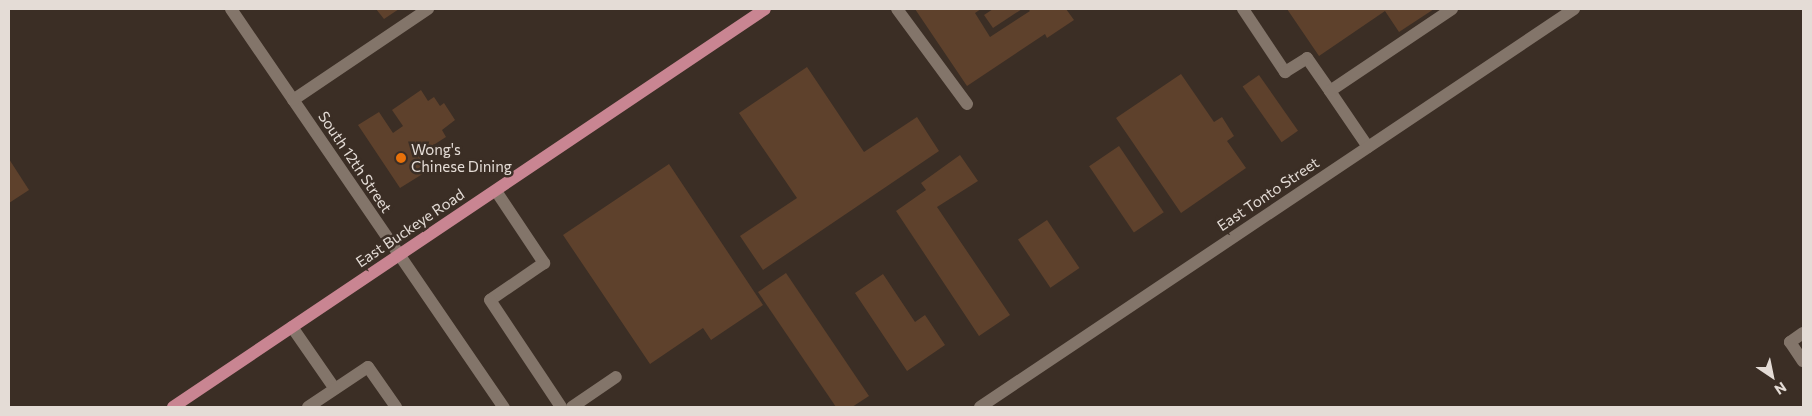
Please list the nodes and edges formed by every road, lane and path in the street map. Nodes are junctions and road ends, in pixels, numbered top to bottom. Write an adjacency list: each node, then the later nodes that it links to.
1 (231, 9): 9 (street, South 12th Street)
2 (428, 9): 9 (street)
3 (765, 9): 12 (main road, East Buckeye Road)
4 (898, 9): 10 (street)
5 (1244, 9): 8 (street)
6 (1452, 9): 8 (street)
7 (1574, 9): 11 (street, East Tonto Street)
8 (1330, 91): 11 (street)
9 (293, 100): 13 (street, South 12th Street)
10 (967, 104)
11 (1368, 147): 25 (street, East Tonto Street)
12 (496, 190): 13 (main road, East Buckeye Road); 23 (street)
13 (400, 255): 14 (main road, East Buckeye Road); 22 (street, South 12th Street)
14 (292, 327): 18 (street); 19 (main road, East Buckeye Road)
15 (1803, 333): 16 (street)
16 (1803, 361)
17 (616, 377): 24 (street)
18 (335, 389): 20 (street); 21 (street)
19 (173, 407)
20 (308, 407)
21 (396, 407)
22 (504, 407)
23 (561, 407)
24 (572, 407)
25 (980, 407)

